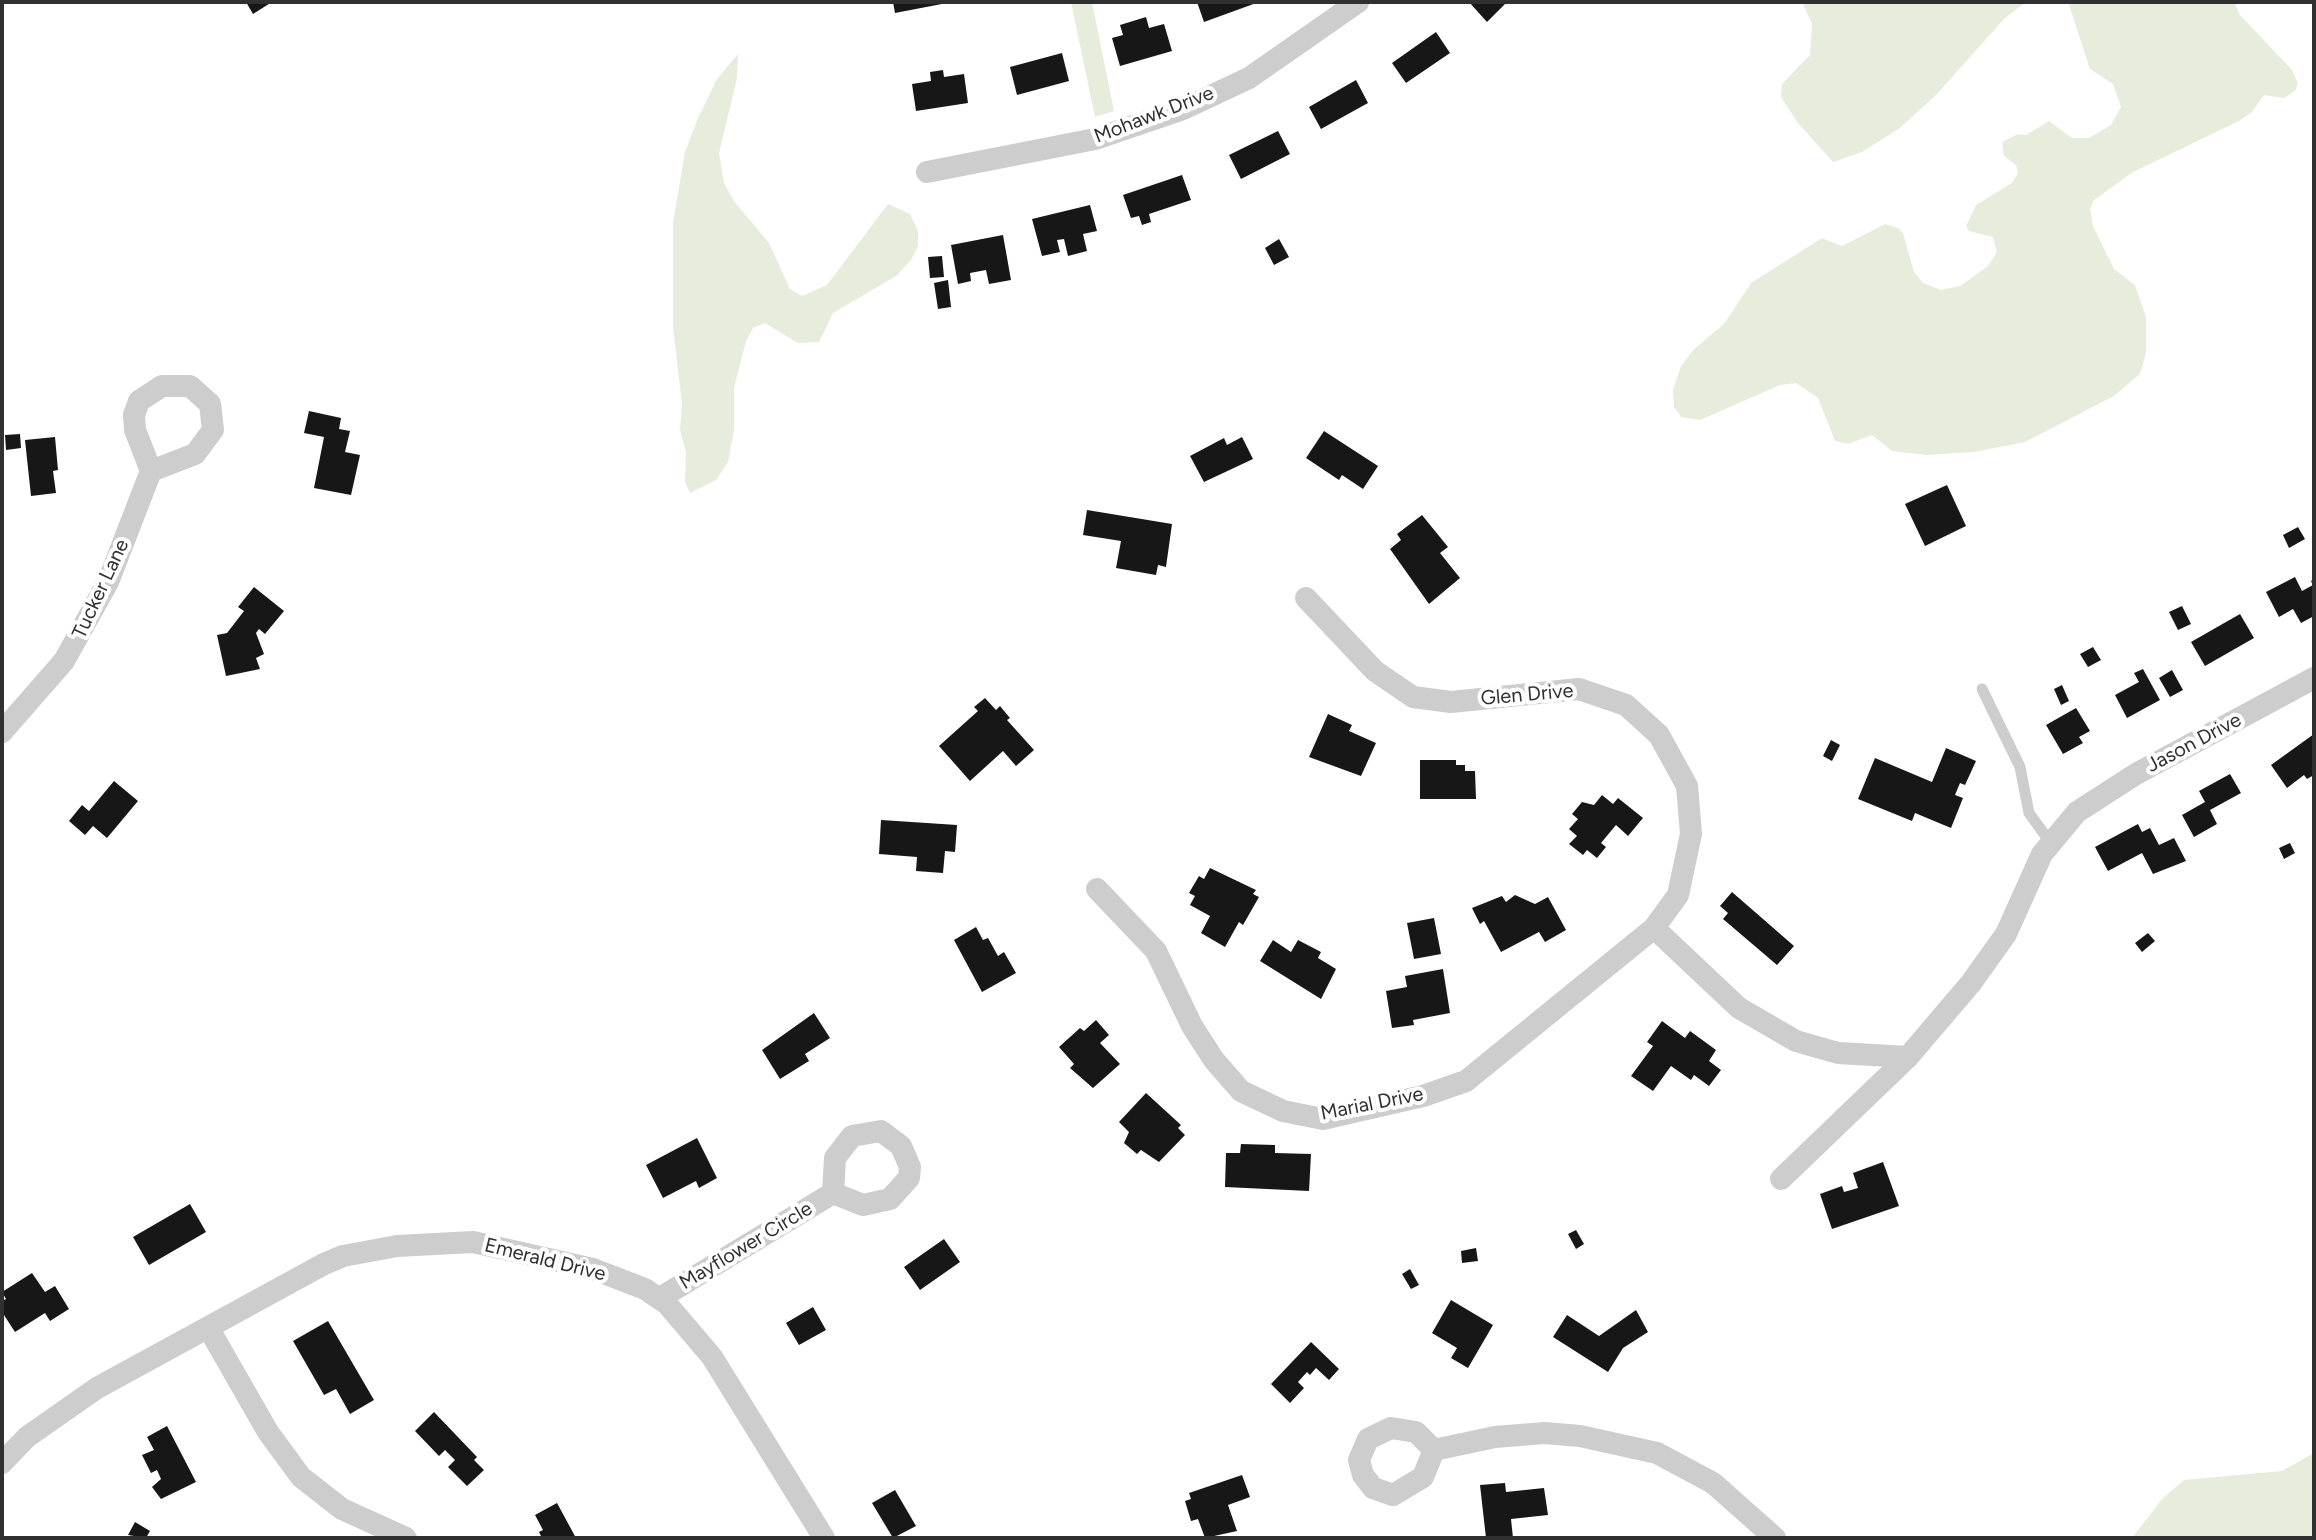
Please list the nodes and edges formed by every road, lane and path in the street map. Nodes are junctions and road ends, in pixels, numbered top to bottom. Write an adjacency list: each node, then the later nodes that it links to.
1 (1358, 2): 2 (street, Mohawk Drive)
2 (927, 172)
3 (151, 471): 7 (street, Tucker Lane)
4 (1306, 598): 10 (street, Glen Drive)
5 (2314, 678): 8 (street, Jason Drive)
6 (1982, 689): 8 (lane)
7 (2, 732)
8 (2050, 842): 11 (street, Jason Drive)
9 (1097, 889): 10 (street, Marial Drive)
10 (1654, 928): 11 (street)
11 (1908, 1057): 12 (street, Jason Drive)
12 (1781, 1179)
13 (833, 1193): 14 (street, Mayflower Circle)
14 (660, 1298): 15 (street, Emerald Drive); 19 (street, Emerald Drive)
15 (209, 1329): 17 (street, Emerald Drive); 18 (street)
16 (1434, 1450): 20 (street)
17 (2, 1463)
18 (406, 1538)
19 (824, 1538)
20 (1775, 1538)

